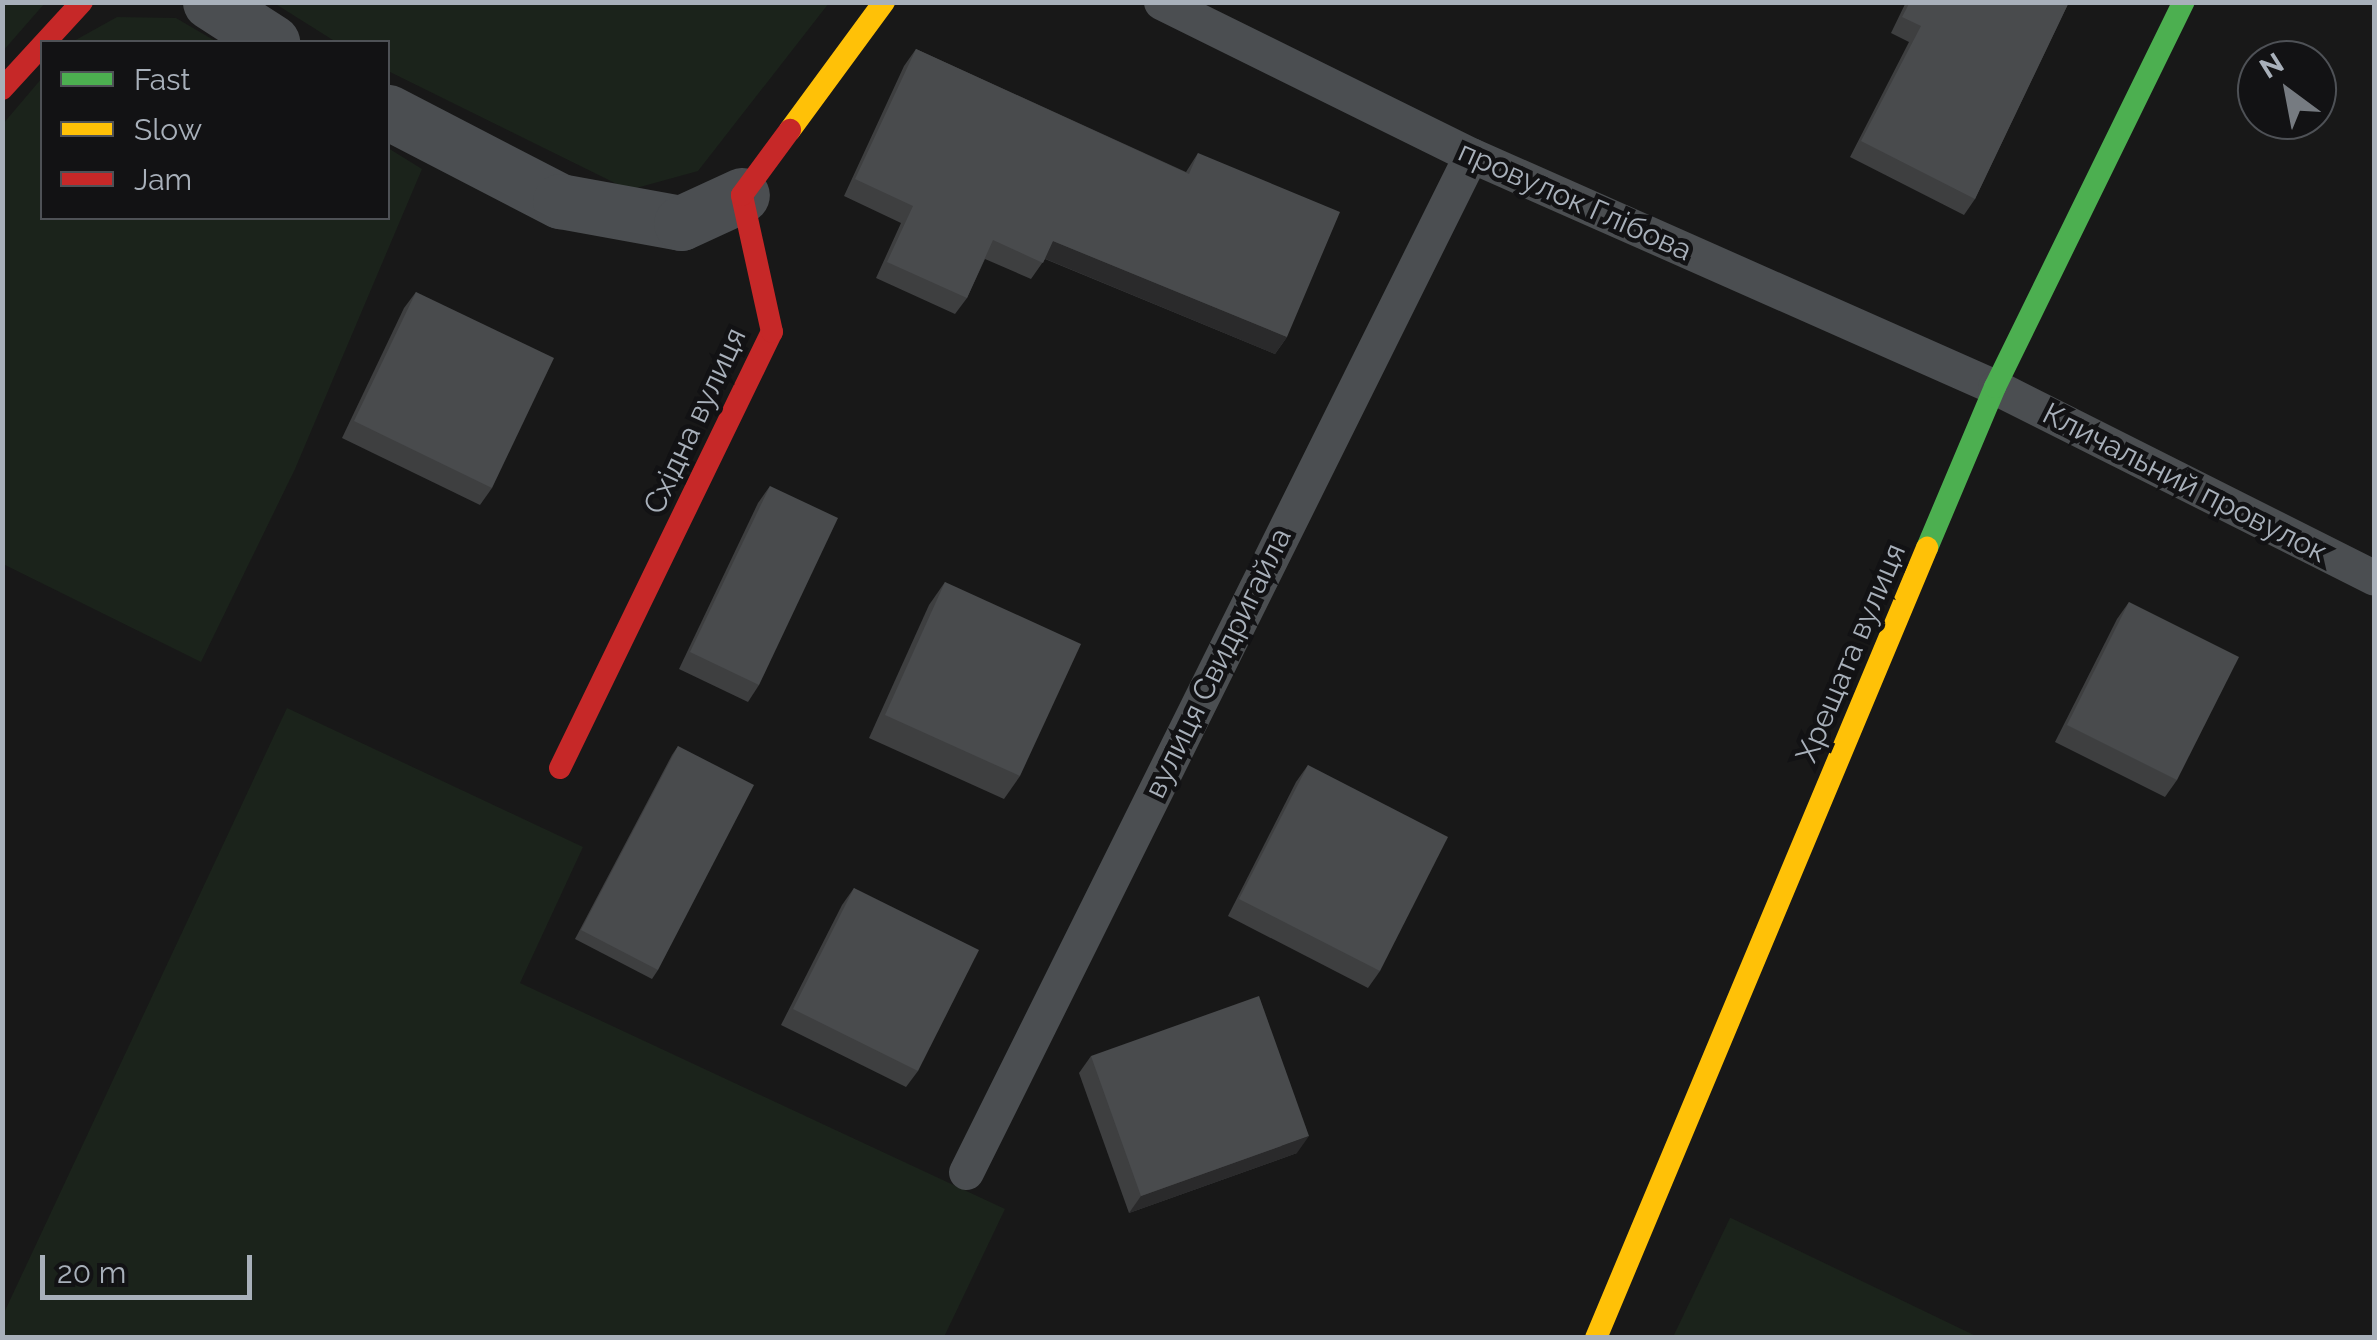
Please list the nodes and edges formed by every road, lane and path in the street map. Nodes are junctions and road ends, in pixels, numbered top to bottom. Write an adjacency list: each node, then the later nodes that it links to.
1 (82, 2): 6 (street)
2 (210, 2): 7 (street)
3 (884, 2): 12 (street)
4 (1161, 2): 11 (lane, провулок Глібова)
5 (2184, 2): 13 (street, Хрещата вулиця)
6 (47, 40)
7 (269, 40)
8 (40, 48): 9 (street)
9 (2, 89)
10 (390, 113): 12 (street)
11 (1470, 155): 13 (lane, провулок Глібова); 16 (lane, вулиця Свидригайла)
12 (742, 195): 15 (street, Східна вулиця)
13 (1995, 388): 14 (lane, Кличальний провулок); 17 (street, Хрещата вулиця)
14 (2374, 578)
15 (560, 768)
16 (966, 1172)
17 (1596, 1338)

